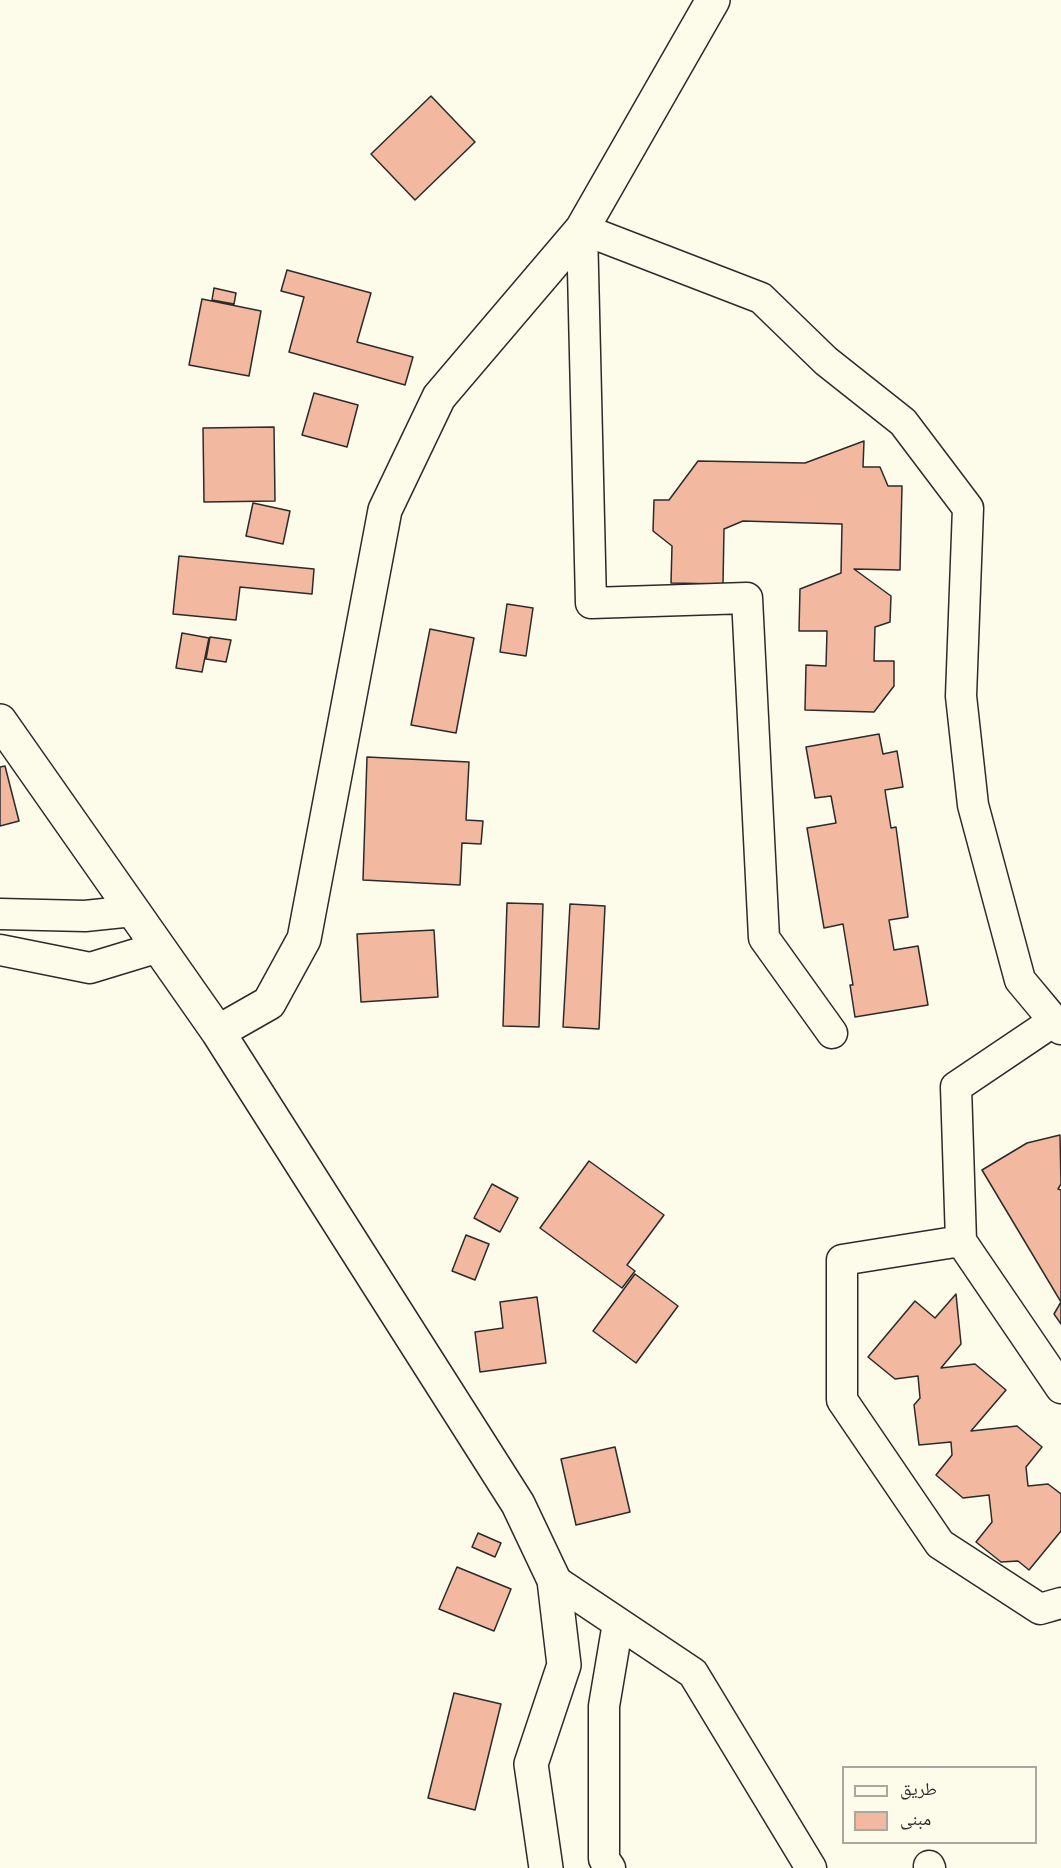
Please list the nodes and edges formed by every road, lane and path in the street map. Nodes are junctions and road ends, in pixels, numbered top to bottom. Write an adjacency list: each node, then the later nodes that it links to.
1 (714, 0): 2 (main road)
2 (582, 229): 8 (street); 9 (main road); 10 (street)
3 (0, 721): 4 (main road)
4 (133, 911): 5 (street); 6 (main road)
5 (0, 914)
6 (159, 947): 7 (street); 9 (main road)
7 (0, 950)
8 (1058, 1025): 11 (street)
9 (218, 1032): 13 (main road)
10 (832, 1033)
11 (962, 1241): 12 (street); 14 (street)
12 (1061, 1388)
13 (554, 1580): 15 (street); 16 (main road)
14 (1061, 1603)
15 (618, 1623): 17 (street); 18 (street)
16 (546, 1868)
17 (610, 1868)
18 (811, 1868)

